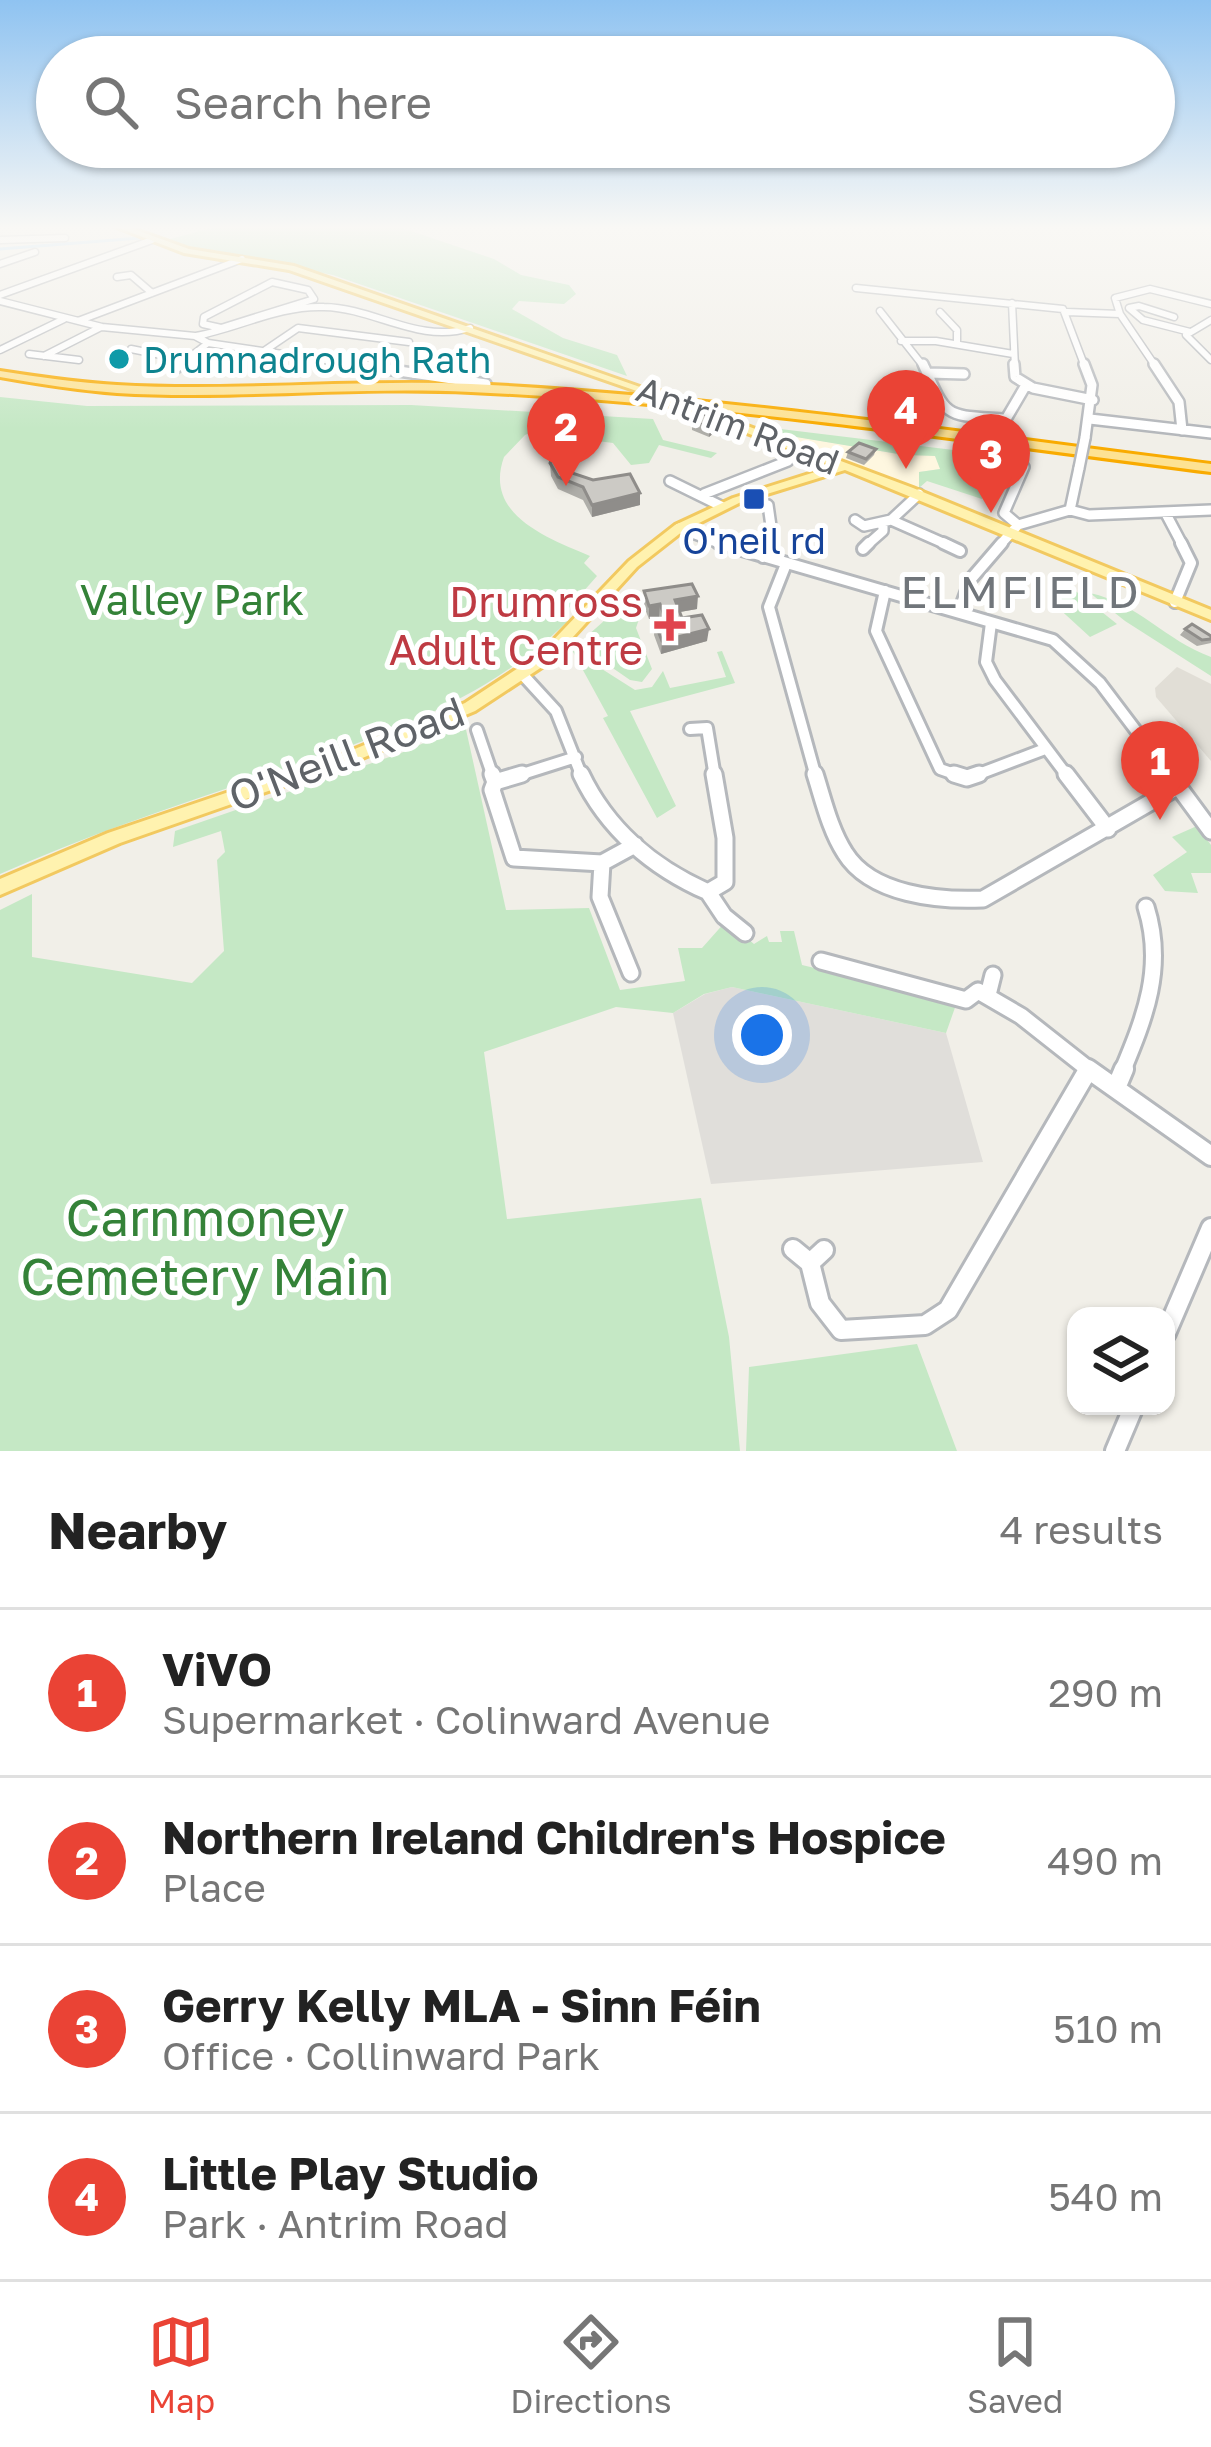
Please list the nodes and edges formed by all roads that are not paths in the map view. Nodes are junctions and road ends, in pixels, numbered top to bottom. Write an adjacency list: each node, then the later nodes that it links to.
1 (150, 294): 18 (street)
2 (251, 294): 19 (street)
3 (313, 294): 19 (street)
4 (368, 294): 21 (main road, Antrim Road)
5 (915, 294): 9 (street)
6 (1128, 294): 14 (street)
7 (1159, 294): 10 (street)
8 (0, 298): 16 (street)
9 (1012, 303): 13 (street); 34 (street)
10 (1211, 304)
11 (880, 311): 26 (street)
12 (940, 312): 29 (street)
13 (1067, 313): 14 (street); 45 (street)
14 (1120, 314): 47 (street)
15 (1174, 317): 22 (street)
16 (64, 319): 18 (street); 32 (street)
17 (1211, 320): 22 (street)
18 (76, 321): 20 (street)
19 (248, 321): 24 (street); 25 (street)
20 (102, 327): 25 (street); 35 (street)
21 (470, 328): 23 (main road, Antrim Road); 24 (street)
22 (1190, 332): 38 (street)
23 (486, 333): 24 (street); 49 (main road, Antrim Road, bridge)
24 (449, 335)
25 (195, 336): 28 (street)
26 (901, 341): 29 (street); 40 (street)
27 (409, 342): 31 (street)
28 (208, 343): 31 (street); 37 (street)
29 (957, 343): 34 (street)
30 (131, 349): 37 (street)
31 (264, 351): 43 (street)
32 (2, 354)
33 (29, 354): 35 (street)
34 (1013, 354): 44 (street)
35 (44, 356): 36 (street)
36 (81, 360)
37 (186, 360): 39 (street)
38 (1211, 360)
39 (176, 368)
40 (928, 373): 41 (street); 44 (street)
41 (964, 374)
42 (0, 379): 53 (highway)
43 (486, 384)
44 (1025, 385): 45 (street)
45 (1093, 400): 46 (street)
46 (1090, 419): 47 (street); 61 (street, bridge)
47 (1182, 430): 48 (street)
48 (1211, 433)
49 (821, 457): 51 (main road, Antrim Road); 55 (main road)
50 (788, 461): 57 (street)
51 (845, 466): 54 (main road, Antrim Road); 55 (main road, O'Neill Road)
52 (1024, 467): 64 (street)
53 (1211, 472)
54 (874, 477): 55 (main road); 58 (main road, Antrim Road)
55 (805, 480): 60 (main road, O'Neill Road)
56 (670, 481): 57 (street)
57 (704, 494): 60 (street)
58 (919, 494): 66 (street); 67 (main road, Antrim Road)
59 (767, 505): 72 (street)
60 (722, 506): 68 (main road, O'Neill Road)
61 (1070, 510): 63 (street); 69 (street)
62 (1211, 510): 63 (street)
63 (1165, 512): 75 (street)
64 (1004, 517): 67 (street); 69 (street)
65 (855, 520): 66 (street)
66 (887, 522): 70 (street); 71 (street)
67 (986, 522): 69 (main road, Antrim Road)
68 (679, 528): 72 (street); 79 (main road, O'Neill Road)
69 (1016, 529): 75 (main road, Antrim Road); 76 (street)
70 (863, 549)
71 (960, 551)
72 (763, 557): 73 (street)
73 (786, 564): 74 (street); 86 (street)
74 (885, 591): 76 (street); 82 (street)
75 (1175, 602): 77 (main road, Antrim Road)
76 (960, 610): 78 (street)
77 (1211, 615)
78 (991, 623): 82 (street); 85 (street)
79 (530, 680): 83 (street); 90 (main road, O'Neill Road)
80 (690, 729): 91 (street)
81 (476, 730): 84 (street)
82 (1045, 749): 86 (street)
83 (575, 757): 84 (street); 88 (street)
84 (495, 782): 89 (street)
85 (1177, 787): 86 (street); 87 (street)
86 (1108, 829)
87 (1211, 831)
88 (635, 845): 89 (street); 91 (street)
89 (602, 863): 95 (street)
90 (0, 887)
91 (708, 892): 93 (street)
92 (1146, 907): 99 (street)
93 (745, 933)
94 (820, 961): 97 (street)
95 (631, 973)
96 (993, 975): 97 (street)
97 (988, 995): 98 (street)
98 (1088, 1070): 99 (street); 102 (street)
99 (1116, 1088): 100 (street)
100 (1211, 1156)
101 (1211, 1228): 103 (street)
102 (793, 1249)
103 (1175, 1312)
104 (1130, 1415): 105 (street)
105 (1115, 1451)

